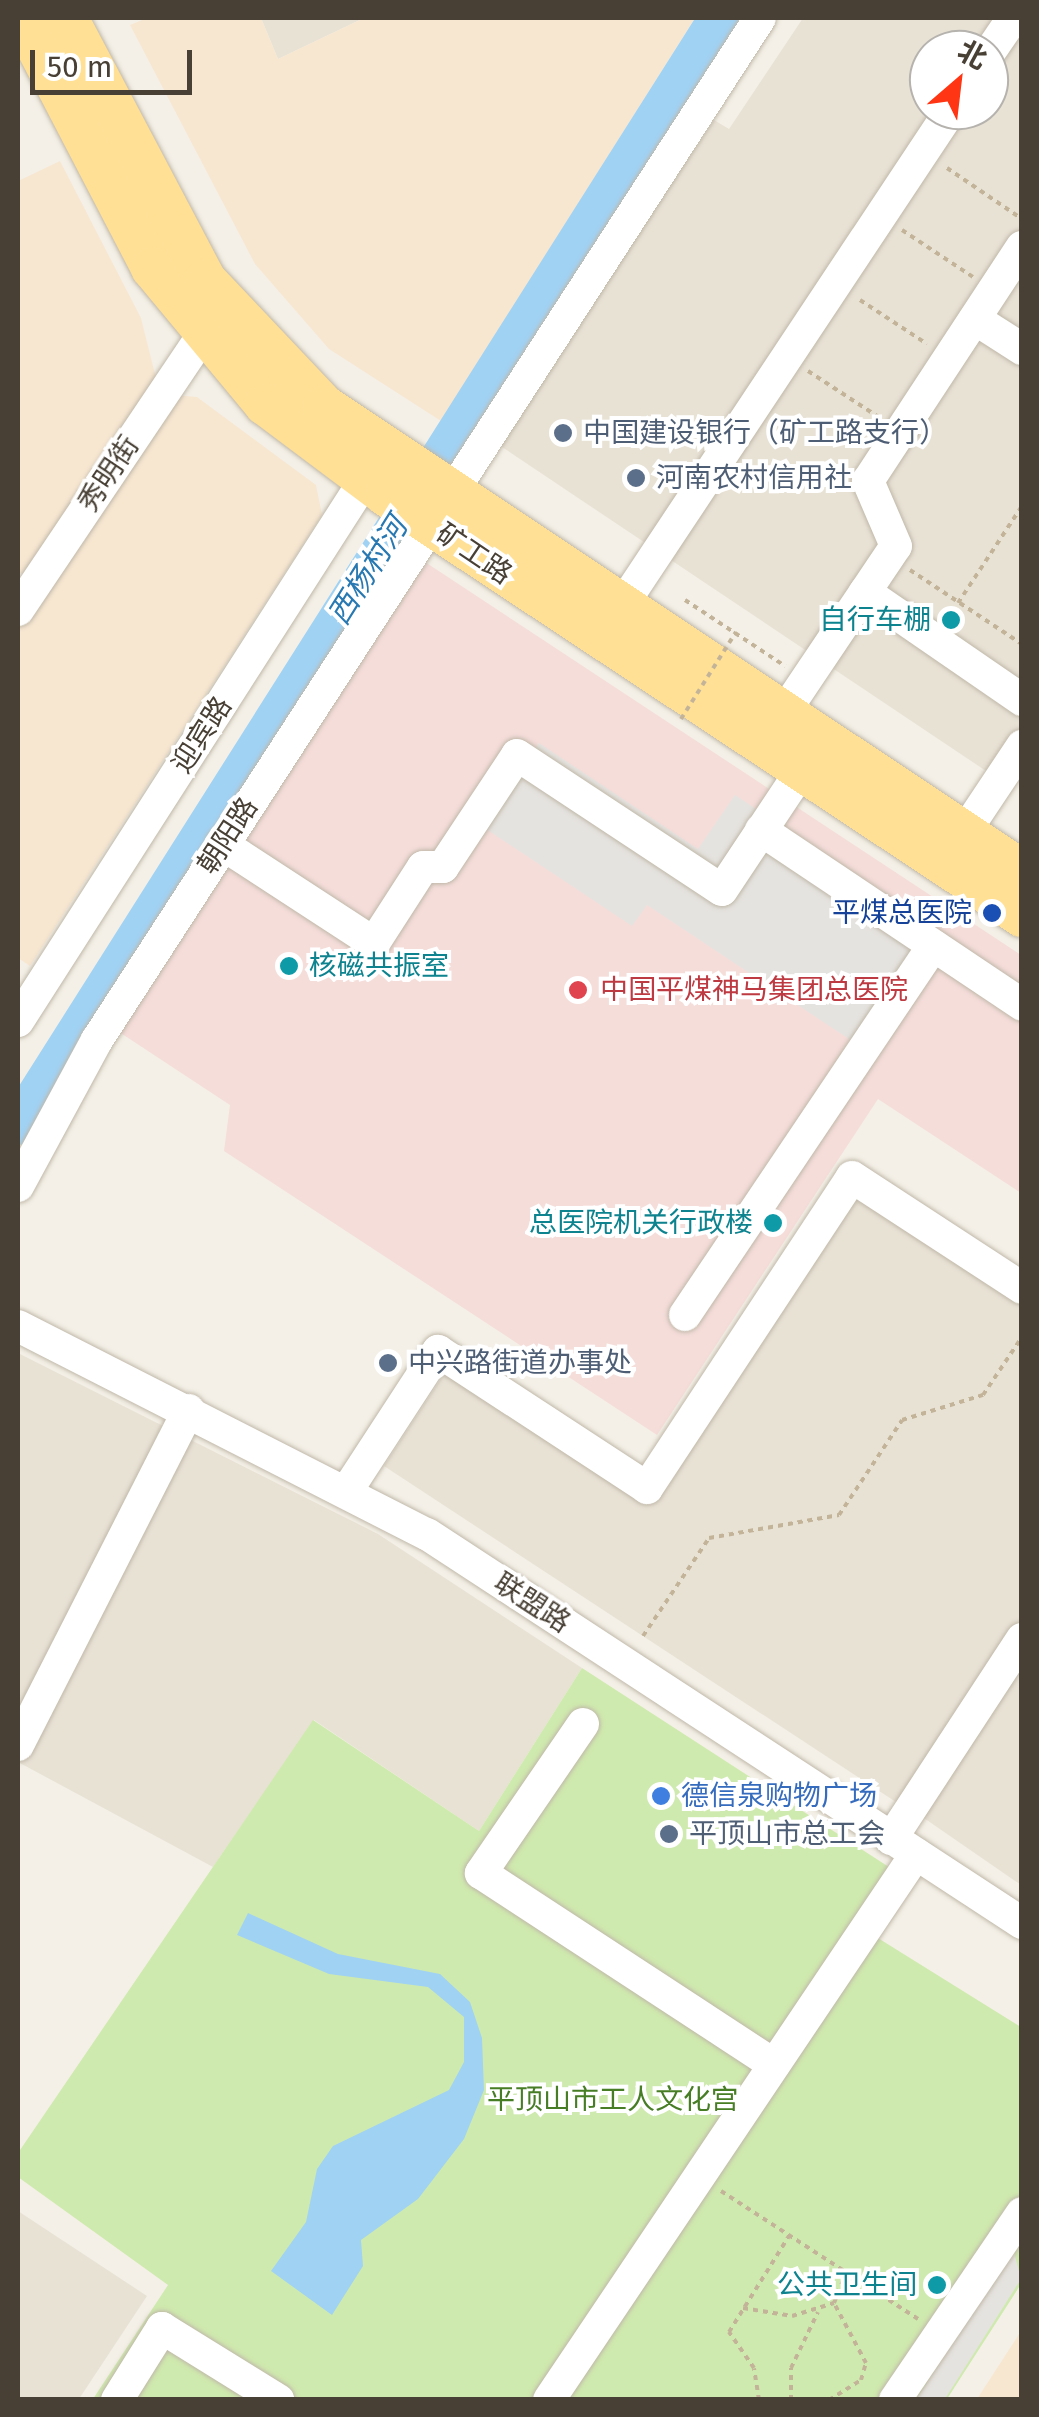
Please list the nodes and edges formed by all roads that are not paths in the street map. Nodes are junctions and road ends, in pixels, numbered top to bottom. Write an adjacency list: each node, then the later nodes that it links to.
1 (22, 18): 7 (main road, 矿工路)
2 (68, 18): 9 (main road, 矿工路)
3 (760, 18): 10 (street, 朝阳路)
4 (938, 130): 12 (street)
5 (1022, 248): 6 (street)
6 (975, 319): 8 (street); 11 (street)
7 (201, 338): 9 (main road, 矿工路); 13 (street, 秀明街)
8 (1022, 349)
9 (386, 472): 10 (main road, 矿工路); 25 (street, 迎宾路)
10 (439, 507): 12 (main road, 矿工路); 17 (main road, 矿工路); 20 (street, 朝阳路)
11 (865, 592): 14 (street); 15 (street)
12 (622, 607): 15 (main road, 矿工路)
13 (18, 610)
14 (1022, 700)
15 (783, 714): 19 (main road, 矿工路)
16 (1022, 746): 19 (street)
17 (801, 770): 18 (street); 22 (main road, 矿工路)
18 (762, 830): 20 (street); 23 (street)
19 (964, 833): 21 (main road, 矿工路)
20 (222, 844): 26 (street, 朝阳路)
21 (1022, 871)
22 (1022, 916)
23 (933, 946): 24 (street); 28 (street)
24 (1022, 1005)
25 (18, 1021)
26 (18, 1186)
27 (1022, 1288): 31 (street)
28 (685, 1315)
29 (18, 1326): 30 (street, 联盟路)
30 (189, 1410): 31 (street, 联盟路); 34 (street)
31 (348, 1489): 35 (street, 联盟路)
32 (1022, 1639): 35 (street)
33 (583, 1724): 37 (street)
34 (18, 1745)
35 (904, 1847): 36 (street, 联盟路); 37 (street)
36 (1022, 1923)
37 (774, 2065): 41 (street)
38 (1022, 2213): 42 (street)
39 (118, 2400): 40 (street)
40 (278, 2400)
41 (549, 2400)
42 (895, 2400)

